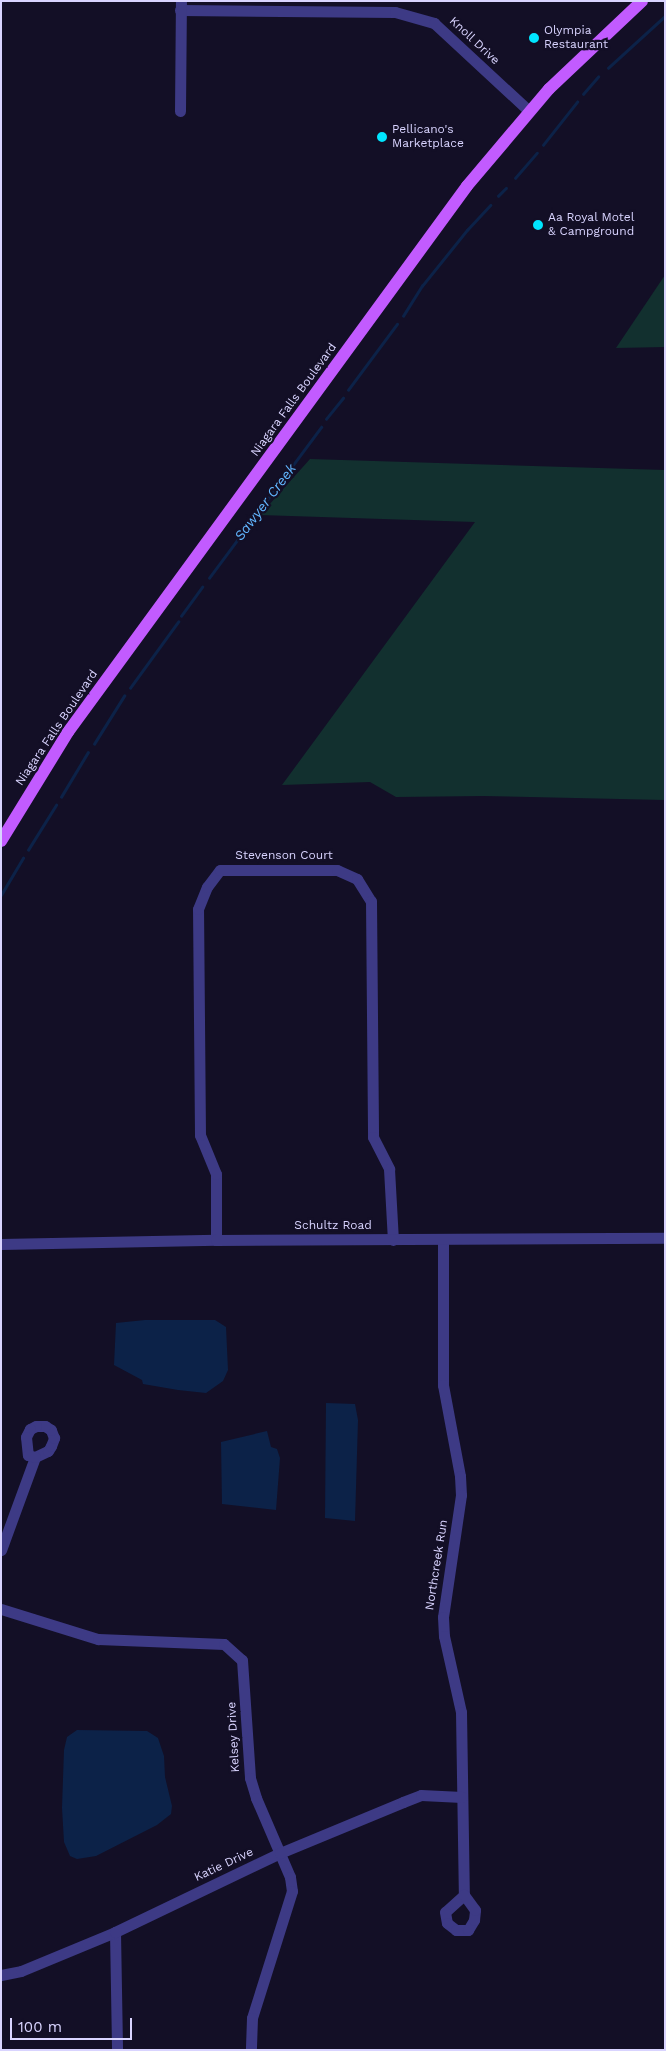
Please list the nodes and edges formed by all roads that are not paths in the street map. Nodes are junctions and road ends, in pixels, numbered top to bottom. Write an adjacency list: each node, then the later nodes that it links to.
1 (642, 1): 4 (main road, Niagara Falls Boulevard)
2 (181, 6): 3 (street); 4 (street, Knoll Drive)
3 (180, 111)
4 (529, 111): 5 (main road, Niagara Falls Boulevard)
5 (1, 841)
6 (665, 1238): 9 (street, Schultz Road)
7 (216, 1240): 8 (street, Schultz Road); 8 (street, Stevenson Court); 10 (street, Schultz Road)
8 (393, 1240): 9 (street, Schultz Road)
9 (443, 1240): 14 (street, Northcreek Run)
10 (1, 1244)
11 (35, 1457): 12 (street)
12 (1, 1550)
13 (1, 1610): 15 (street, Kelsey Drive)
14 (462, 1796): 15 (street, Katie Drive); 16 (street, Northcreek Run)
15 (280, 1853): 17 (street, Katie Drive); 20 (street, Kelsey Drive)
16 (464, 1895)
17 (115, 1932): 18 (street, Katie Drive); 19 (street)
18 (1, 1974)
19 (117, 2050)
20 (252, 2050)

